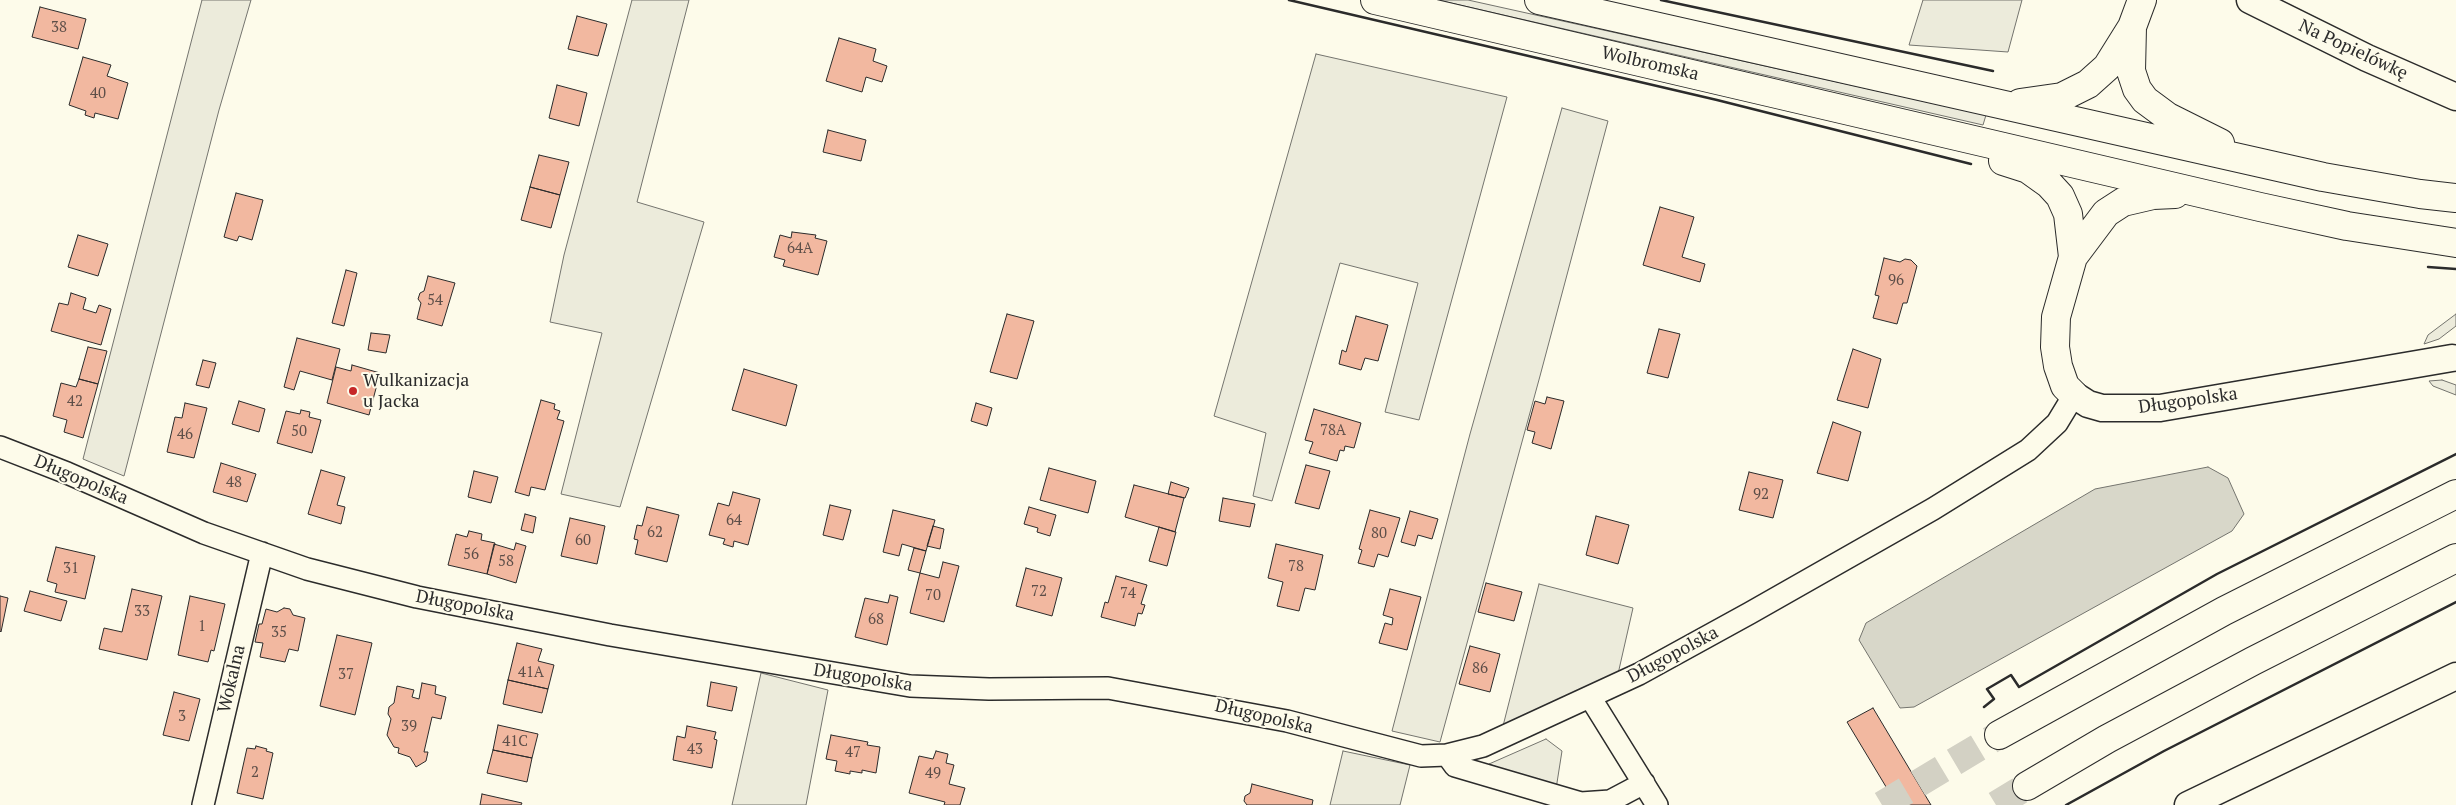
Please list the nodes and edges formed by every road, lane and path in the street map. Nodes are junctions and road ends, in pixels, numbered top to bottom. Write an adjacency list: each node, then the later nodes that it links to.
1 (1375, 0): 8 (main road, Wolbromska)
2 (1539, 0): 7 (main road)
3 (2142, 0): 5 (main road)
4 (2250, 0): 6 (street, Na Popielówkę)
5 (2132, 27): 7 (main road); 9 (main road)
6 (2456, 97)
7 (1991, 103): 9 (main road)
8 (1925, 130): 10 (main road); 13 (main road)
9 (2255, 162): 11 (main road)
10 (2197, 192): 12 (main road); 13 (main road)
11 (2456, 198)
12 (2456, 243)
13 (2073, 257): 15 (main road)
14 (2454, 356): 15 (street, Długopolska)
15 (2074, 395): 21 (street, Długopolska)
16 (0, 447): 18 (street, Długopolska)
17 (2456, 494): 22 (main road)
18 (262, 553): 23 (street, Długopolska); 26 (street, Wokalna)
19 (2456, 558): 25 (main road)
20 (2456, 676): 28 (street)
21 (1590, 697): 23 (street, Długopolska); 24 (street)
22 (1999, 736)
23 (1447, 755): 24 (street)
24 (1644, 783): 27 (street)
25 (2027, 786)
26 (203, 805)
27 (1657, 805)
28 (2188, 805)

